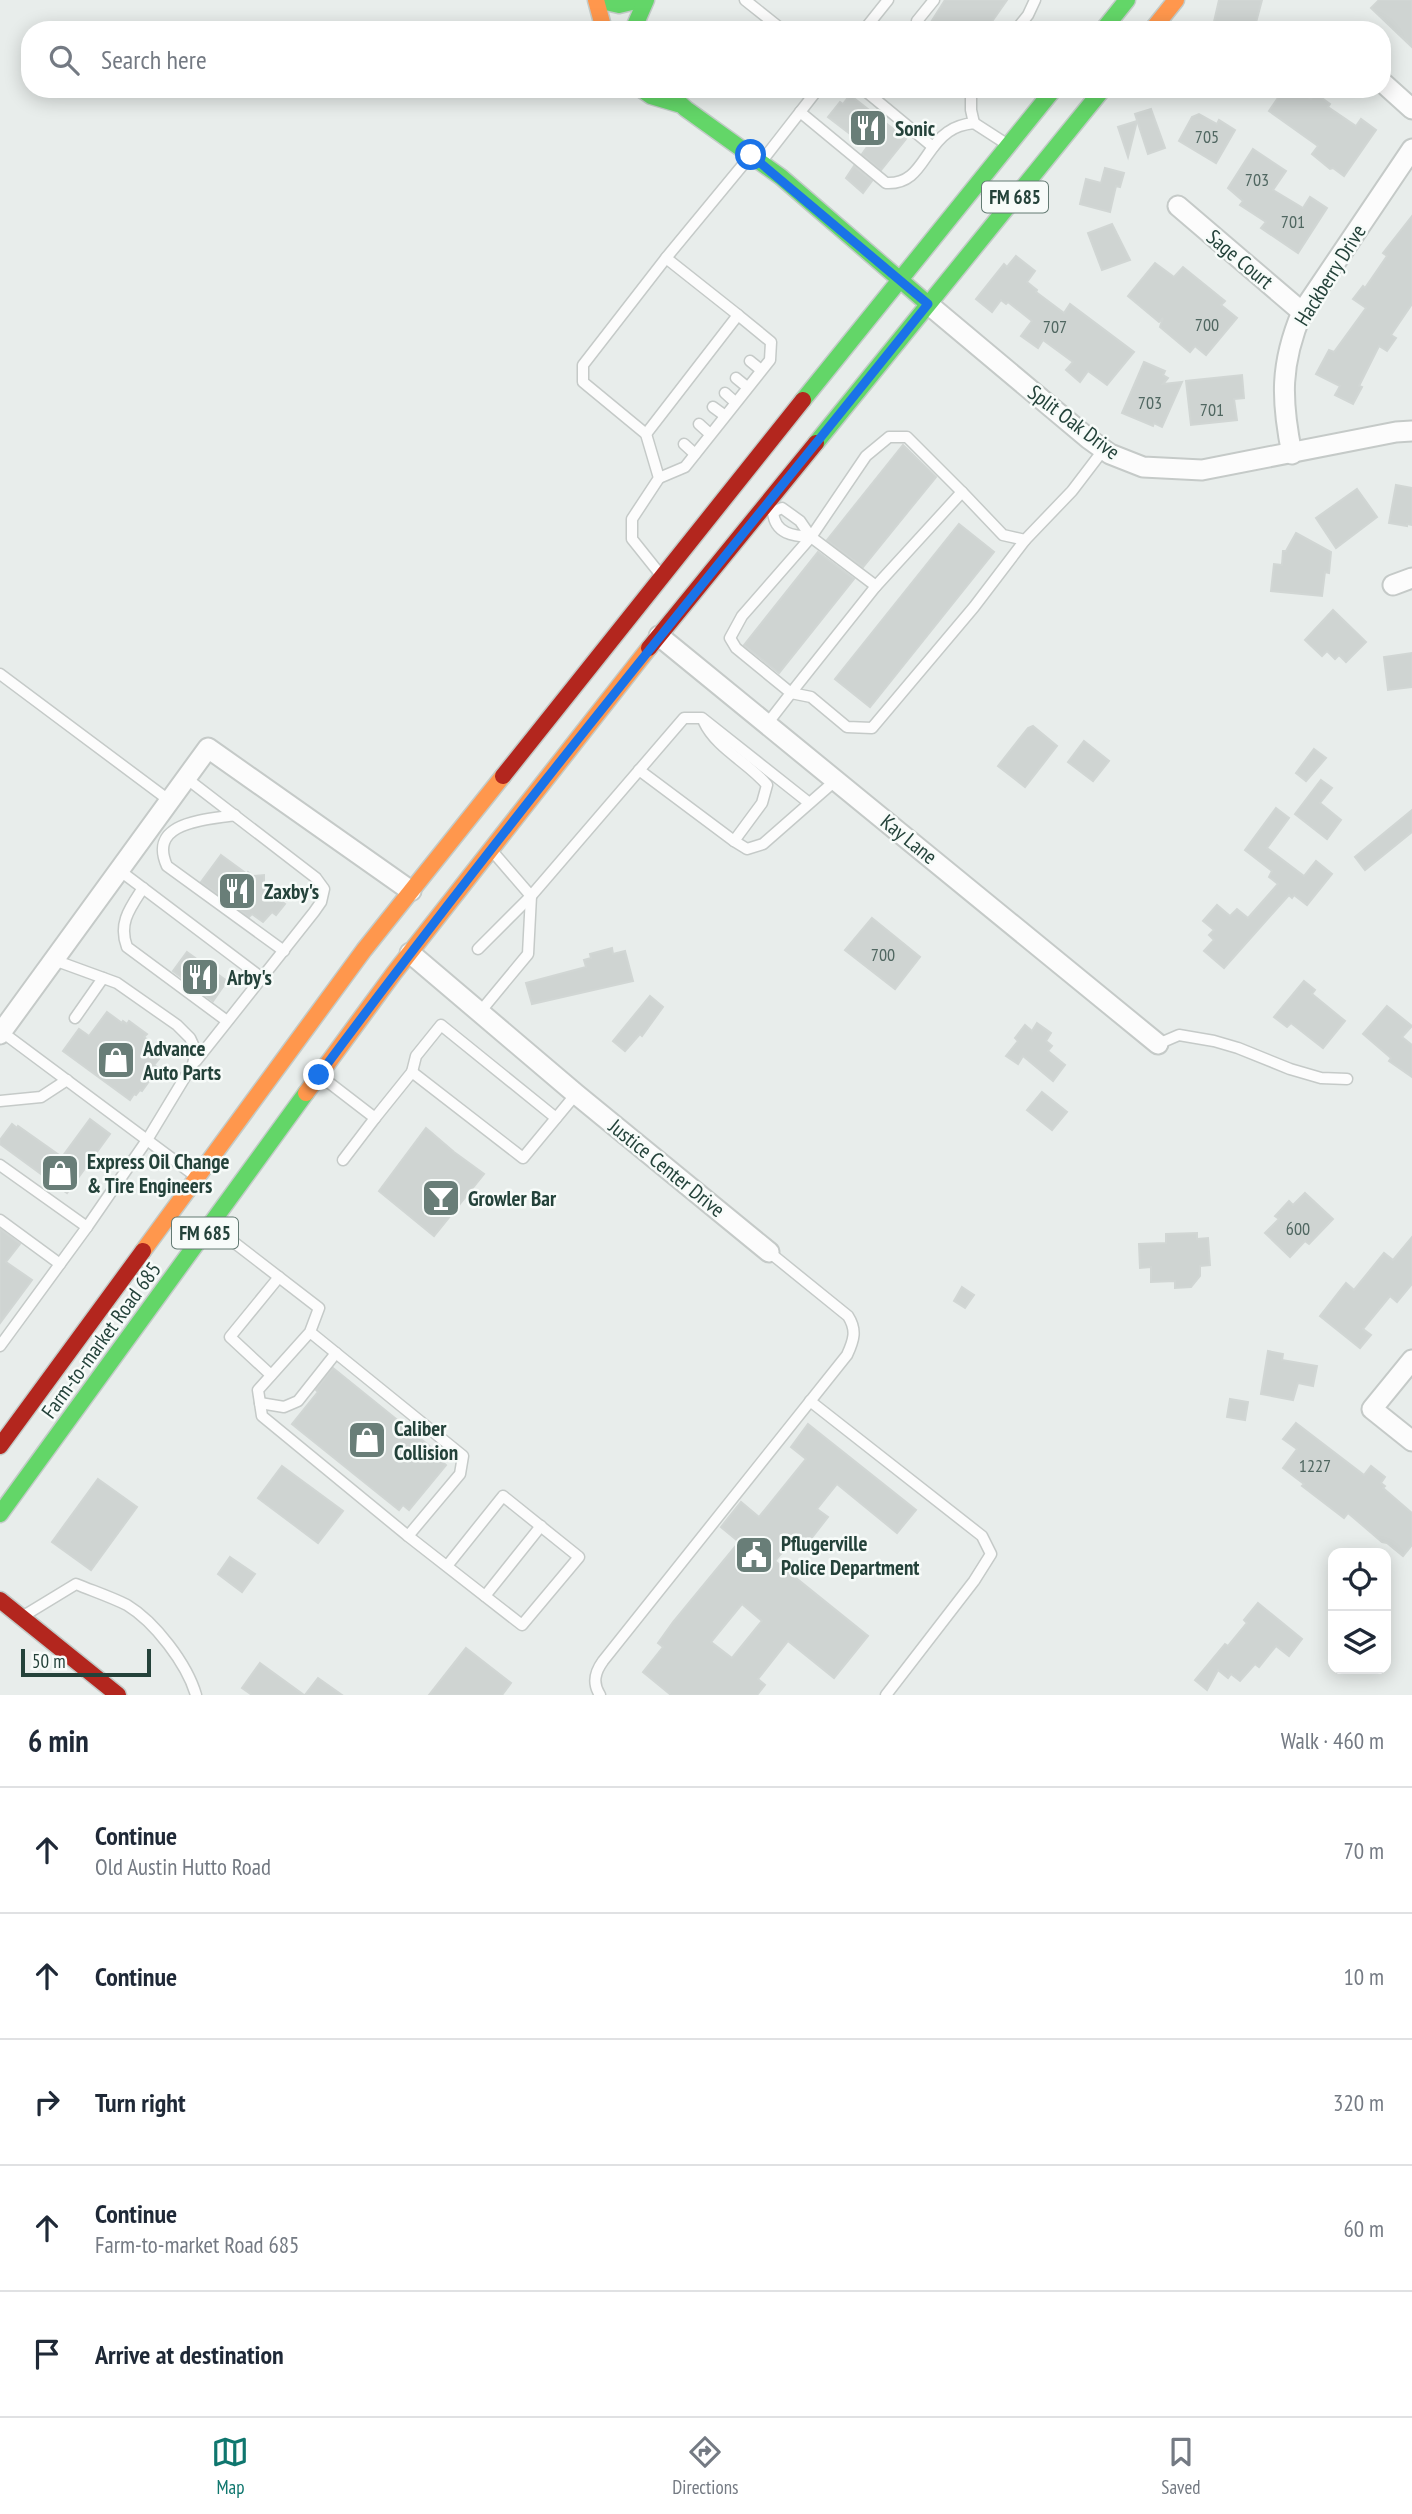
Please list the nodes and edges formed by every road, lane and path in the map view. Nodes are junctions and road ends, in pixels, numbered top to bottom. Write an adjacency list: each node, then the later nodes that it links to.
1 (597, 0): 2 (main road); 10 (main road)
2 (640, 0)
3 (646, 0): 11 (main road)
4 (745, 0): 12 (lane)
5 (888, 0): 13 (lane)
6 (934, 0): 14 (lane)
7 (1035, 0): 15 (lane)
8 (1127, 0): 16 (main road)
9 (1176, 0): 17 (main road)
10 (602, 21)
11 (637, 21)
12 (771, 21)
13 (871, 21)
14 (918, 21)
15 (1023, 21)
16 (1110, 21)
17 (1159, 21)
18 (1391, 90): 27 (street)
19 (658, 98): 26 (main road)
20 (672, 98): 26 (main road)
21 (811, 98): 28 (lane)
22 (874, 98): 31 (lane)
23 (970, 98): 29 (lane)
24 (1047, 98): 30 (main road, FM 685)
25 (1096, 98): 37 (main road, FM 685)
26 (678, 104): 33 (main road)
27 (1412, 109)
28 (800, 112): 31 (lane); 33 (lane)
29 (974, 123): 30 (lane); 31 (lane)
30 (1009, 145): 36 (main road, FM 685)
31 (933, 147)
32 (1412, 149): 38 (street, Hackberry Drive)
33 (756, 158): 35 (lane); 36 (main road)
34 (1178, 206): 38 (street, Sage Court)
35 (666, 258): 39 (lane); 56 (lane)
36 (899, 280): 37 (main road); 67 (main road, FM 685)
37 (928, 304): 59 (street, Split Oak Drive); 64 (main road, FM 685)
38 (1302, 312): 61 (street, Hackberry Drive)
39 (738, 315): 40 (lane); 46 (lane)
40 (721, 337): 41 (lane); 42 (lane)
41 (731, 345)
42 (707, 355): 44 (lane); 45 (lane)
43 (750, 360): 46 (lane)
44 (716, 362)
45 (695, 370): 47 (lane); 56 (lane)
46 (761, 370): 49 (lane)
47 (704, 377)
48 (736, 378): 49 (lane)
49 (747, 387): 51 (lane)
50 (725, 393): 51 (lane)
51 (735, 402): 53 (lane)
52 (713, 407): 53 (lane)
53 (724, 415): 57 (lane)
54 (699, 425): 57 (lane)
55 (1412, 431): 61 (street, Split Oak Drive)
56 (646, 434): 62 (lane)
57 (710, 434): 60 (lane)
58 (684, 444): 60 (lane)
59 (1104, 449): 61 (street, Split Oak Drive); 66 (lane)
60 (695, 454): 62 (lane)
61 (1292, 454)
62 (659, 478): 67 (lane)
63 (962, 492): 65 (lane); 66 (lane); 70 (lane)
64 (769, 510): 65 (lane); 65 (lane); 71 (main road, FM 685)
65 (811, 537): 70 (lane); 73 (lane)
66 (1025, 540): 73 (lane)
67 (662, 576): 86 (main road, FM 685)
68 (1412, 578): 69 (street)
69 (1393, 585)
70 (876, 586): 73 (lane)
71 (659, 636): 75 (street, Kay Lane); 83 (main road, FM 685)
72 (0, 674): 79 (lane)
73 (791, 693): 75 (lane)
74 (702, 718): 76 (lane); 80 (lane); 82 (lane)
75 (767, 724): 78 (street, Kay Lane)
76 (639, 770): 82 (lane); 87 (lane)
77 (186, 778): 79 (street); 81 (lane); 86 (street)
78 (836, 779): 80 (lane); 98 (street, Kay Lane)
79 (170, 801): 84 (street)
80 (808, 802): 82 (lane)
81 (235, 815): 89 (lane); 89 (lane)
82 (734, 841)
83 (491, 850): 87 (lane); 90 (main road, FM 685)
84 (119, 870): 85 (lane); 91 (street)
85 (143, 888): 93 (lane); 96 (lane)
86 (411, 891): 111 (main road, Farm-to-market Road 685 / FM 685)
87 (531, 896): 88 (lane); 94 (lane)
88 (478, 950)
89 (284, 951): 93 (lane)
90 (410, 953): 94 (street, Justice Center Drive); 101 (main road, Farm-to-market Road 685 / FM 685)
91 (54, 960): 92 (lane); 97 (street)
92 (103, 978): 95 (lane); 99 (lane)
93 (262, 978): 96 (lane)
94 (480, 1012): 104 (street, Justice Center Drive)
95 (75, 1018)
96 (228, 1021): 99 (lane)
97 (1, 1033): 103 (lane)
98 (1158, 1044): 102 (lane)
99 (193, 1064): 108 (lane)
100 (412, 1072): 106 (lane); 107 (lane); 107 (lane)
101 (319, 1075): 106 (lane); 113 (main road, Farm-to-market Road 685 / FM 685)
102 (1347, 1079)
103 (67, 1080): 105 (lane); 108 (lane)
104 (576, 1094): 107 (lane); 115 (street, Justice Center Drive)
105 (0, 1101)
106 (375, 1118): 109 (lane)
107 (556, 1118)
108 (147, 1140): 111 (lane); 114 (lane)
109 (343, 1160)
110 (0, 1165): 114 (lane)
111 (197, 1178): 126 (main road, Farm-to-market Road 685 / FM 685)
112 (0, 1220): 116 (lane)
113 (211, 1225): 117 (lane); 127 (main road, Farm-to-market Road 685 / FM 685)
114 (87, 1227): 116 (lane)
115 (769, 1252): 123 (lane, Justice Center Drive)
116 (60, 1264): 119 (lane)
117 (279, 1277): 118 (lane); 122 (lane)
118 (310, 1332): 120 (lane); 122 (lane)
119 (0, 1346)
120 (335, 1353): 124 (lane); 129 (lane)
121 (1412, 1360): 125 (street)
122 (271, 1375): 124 (lane)
123 (810, 1401): 136 (lane, Justice Center Drive); 137 (lane)
124 (260, 1403): 129 (lane)
125 (1412, 1441)
126 (0, 1447)
127 (0, 1514)
128 (541, 1526): 130 (lane); 131 (lane); 131 (lane)
129 (408, 1536): 130 (lane)
130 (447, 1566): 131 (lane)
131 (485, 1596)
132 (0, 1600): 133 (main road)
133 (21, 1617): 134 (main road); 135 (lane)
134 (118, 1695)
135 (196, 1695)
136 (600, 1695)
137 (886, 1695)

